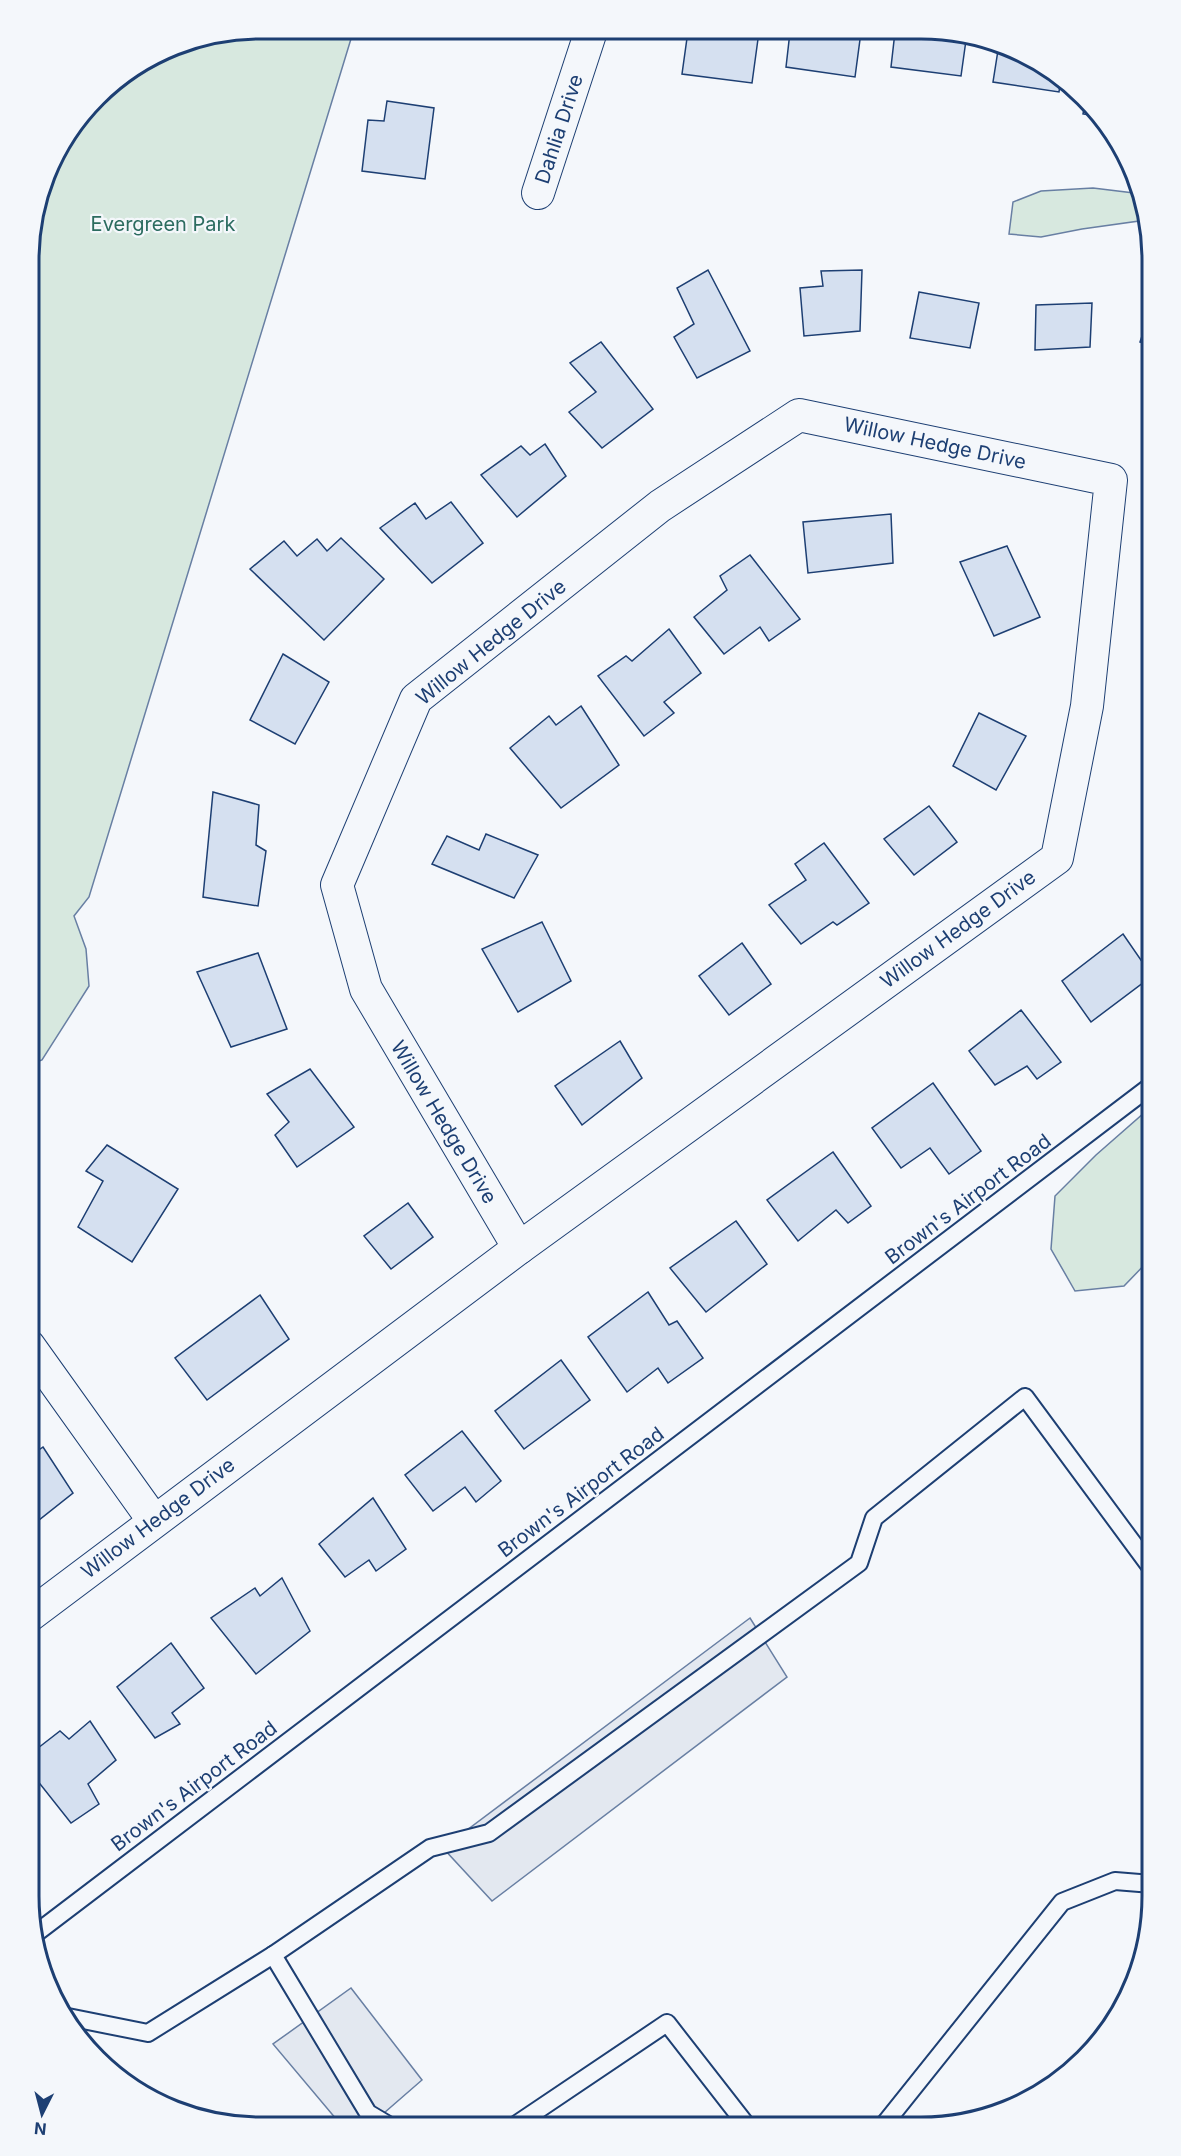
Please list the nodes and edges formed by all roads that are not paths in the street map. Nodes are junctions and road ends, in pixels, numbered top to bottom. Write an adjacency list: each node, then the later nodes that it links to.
1 (588, 39): 2 (street, Dahlia Drive)
2 (538, 193)
3 (1142, 1093): 10 (lane, Brown's Airport Road)
4 (519, 1248): 4 (street, Willow Hedge Drive); 6 (street, Willow Hedge Drive)
5 (39, 1360): 6 (street)
6 (154, 1521): 8 (street, Willow Hedge Drive)
7 (1142, 1555): 11 (lane)
8 (39, 1608)
9 (1142, 1883): 16 (lane)
10 (42, 1929)
11 (273, 1954): 12 (lane); 13 (lane)
12 (76, 2019)
13 (375, 2117)
14 (527, 2117): 15 (lane)
15 (740, 2117)
16 (890, 2117)

